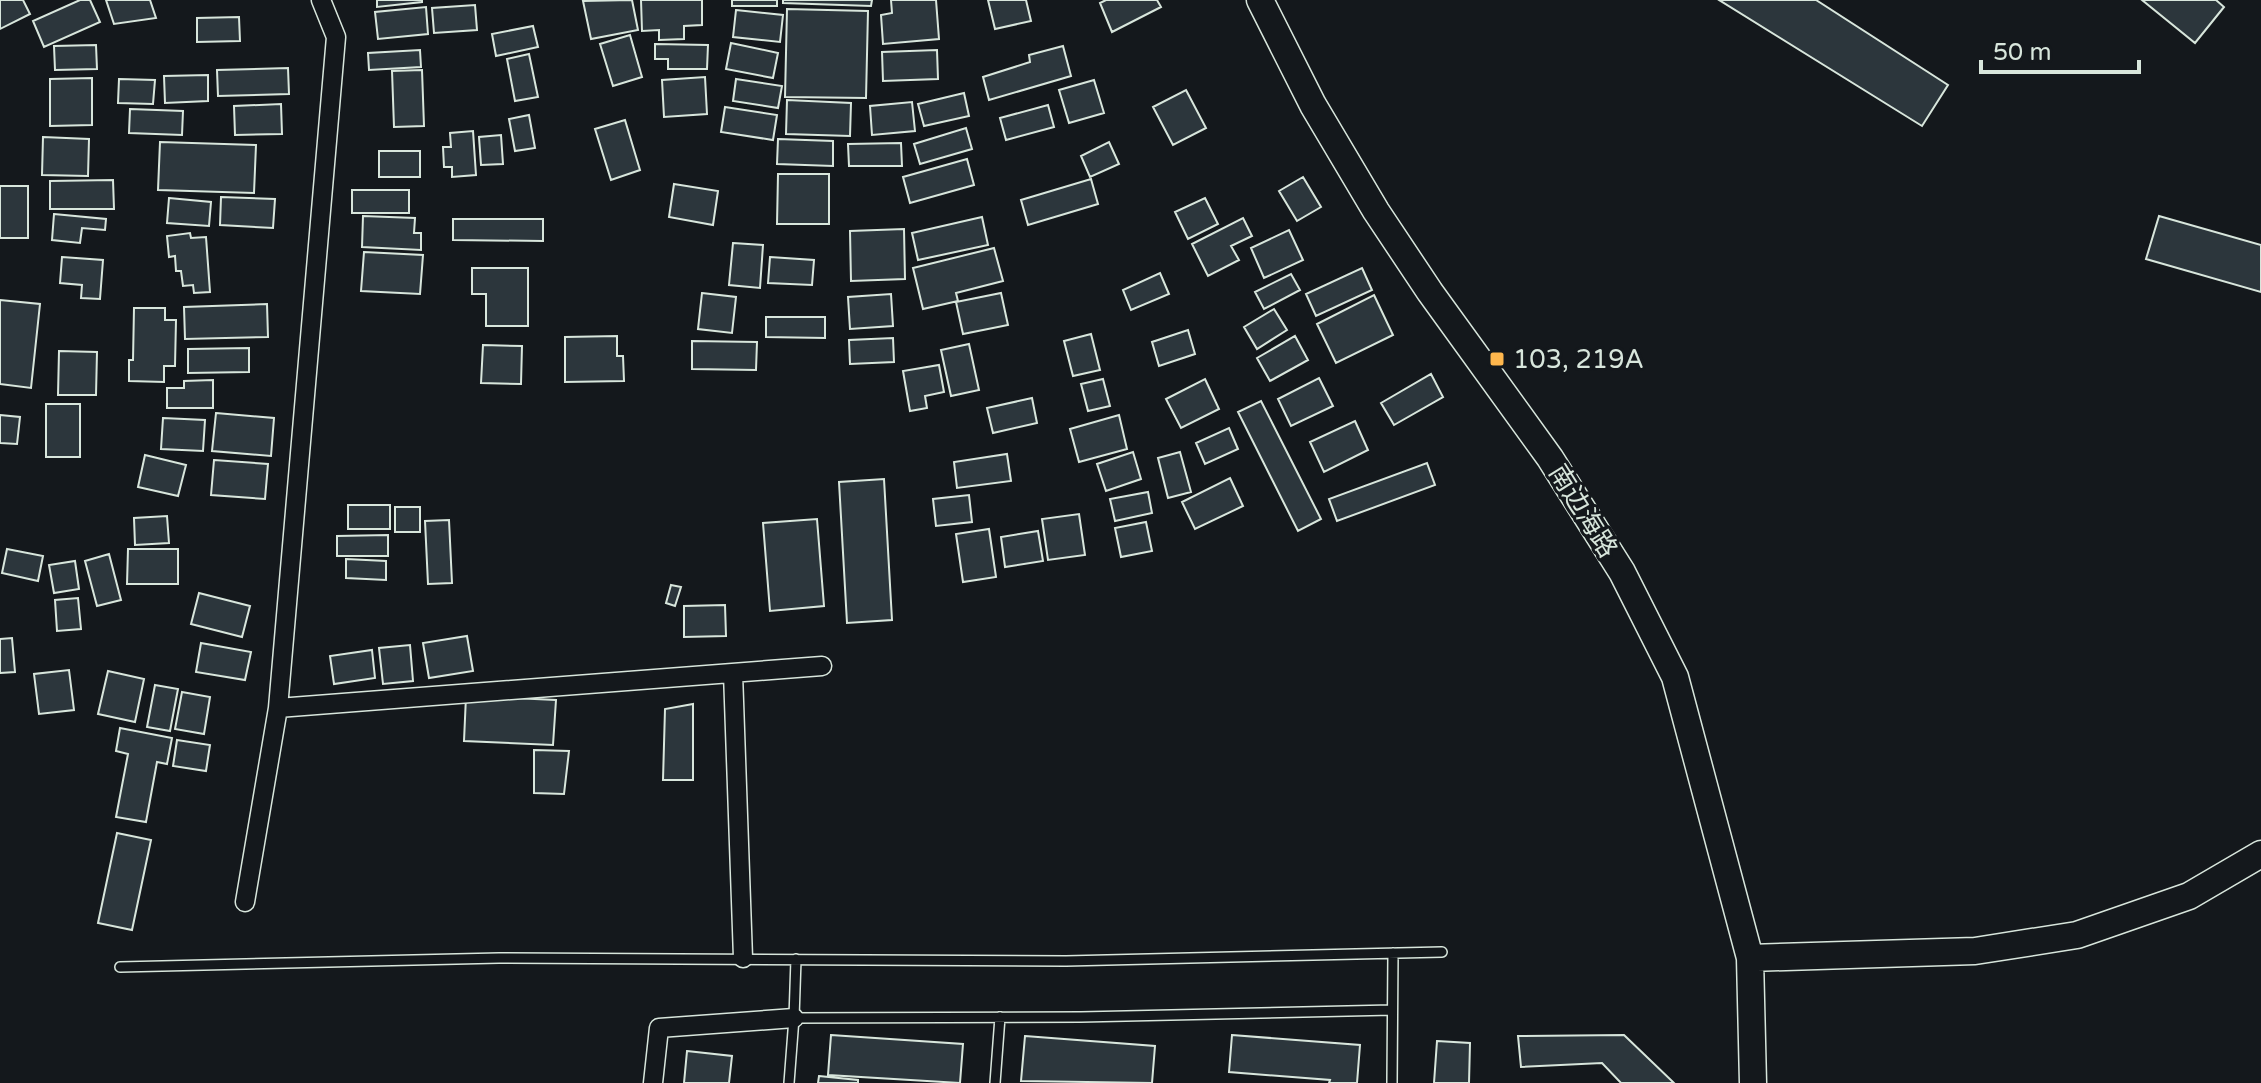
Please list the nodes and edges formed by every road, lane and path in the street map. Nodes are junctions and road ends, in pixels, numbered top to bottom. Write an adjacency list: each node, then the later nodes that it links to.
1 (321, 0): 5 (street)
2 (1260, 0): 11 (main road, 南边海路)
3 (822, 666): 4 (street)
4 (733, 673): 5 (street); 10 (street)
5 (278, 708): 7 (street)
6 (2261, 854): 11 (main road)
7 (245, 902)
8 (1442, 952): 9 (lane)
9 (1393, 953): 12 (lane); 14 (lane)
10 (743, 958): 12 (lane); 13 (lane)
11 (1750, 958): 21 (main road, 南边海路)
12 (796, 959): 16 (lane)
13 (120, 967)
14 (1392, 1010): 15 (lane); 20 (lane)
15 (1000, 1017): 16 (lane); 19 (lane)
16 (794, 1018): 17 (street); 18 (lane)
17 (653, 1083)
18 (789, 1083)
19 (995, 1083)
20 (1392, 1083)
21 (1753, 1083)

